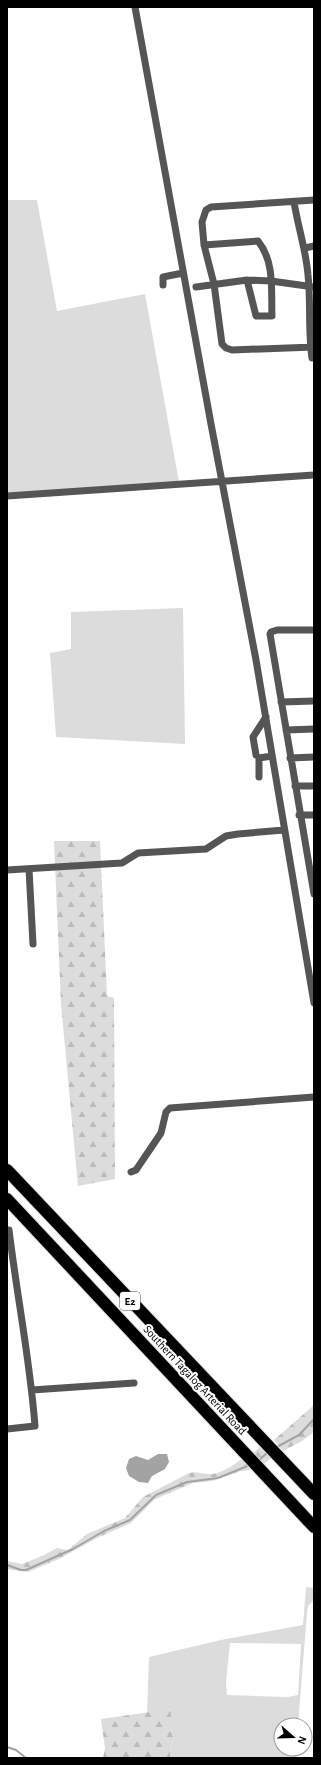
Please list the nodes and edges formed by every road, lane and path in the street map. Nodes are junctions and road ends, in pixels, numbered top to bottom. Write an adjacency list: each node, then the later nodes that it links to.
1 (135, 7): 7 (street)
2 (314, 200): 3 (street)
3 (294, 202): 4 (street); 6 (street)
4 (204, 245): 9 (street); 10 (street)
5 (314, 246): 6 (street)
6 (305, 248): 13 (street)
7 (183, 273): 11 (street); 17 (street)
8 (247, 280): 9 (street); 9 (street); 10 (street)
9 (271, 281): 13 (street)
10 (214, 284): 12 (street); 14 (street)
11 (163, 285)
12 (196, 287)
13 (311, 287): 14 (street)
14 (312, 347): 15 (street)
15 (312, 358)
16 (314, 475): 17 (street)
17 (221, 481): 18 (street); 22 (street)
18 (7, 496)
19 (314, 630): 21 (street)
20 (314, 701): 21 (street)
21 (281, 702): 24 (street)
22 (266, 717): 25 (street); 26 (street)
23 (314, 729): 24 (street)
24 (286, 730): 28 (street)
25 (256, 755)
26 (272, 756): 29 (street); 34 (street)
27 (314, 757): 28 (street)
28 (290, 758): 30 (street)
29 (259, 777)
30 (294, 786): 31 (street); 32 (street)
31 (314, 786)
32 (299, 815): 33 (street); 36 (street)
33 (314, 815)
34 (284, 830): 37 (street); 42 (street)
35 (314, 842): 36 (street)
36 (305, 843): 39 (street)
37 (29, 869): 38 (street); 41 (street)
38 (7, 870)
39 (312, 870): 40 (street)
40 (314, 894)
41 (33, 944)
42 (314, 1003)
43 (314, 1096): 45 (street)
44 (7, 1170): 51 (highway, Southern Tagalog Arterial Road / E2)
45 (131, 1172)
46 (7, 1199): 52 (highway, Southern Tagalog Arterial Road / E2)
47 (9, 1230): 49 (street)
48 (134, 1383): 49 (street)
49 (32, 1390): 50 (street)
50 (7, 1429)
51 (314, 1494)
52 (314, 1527)

